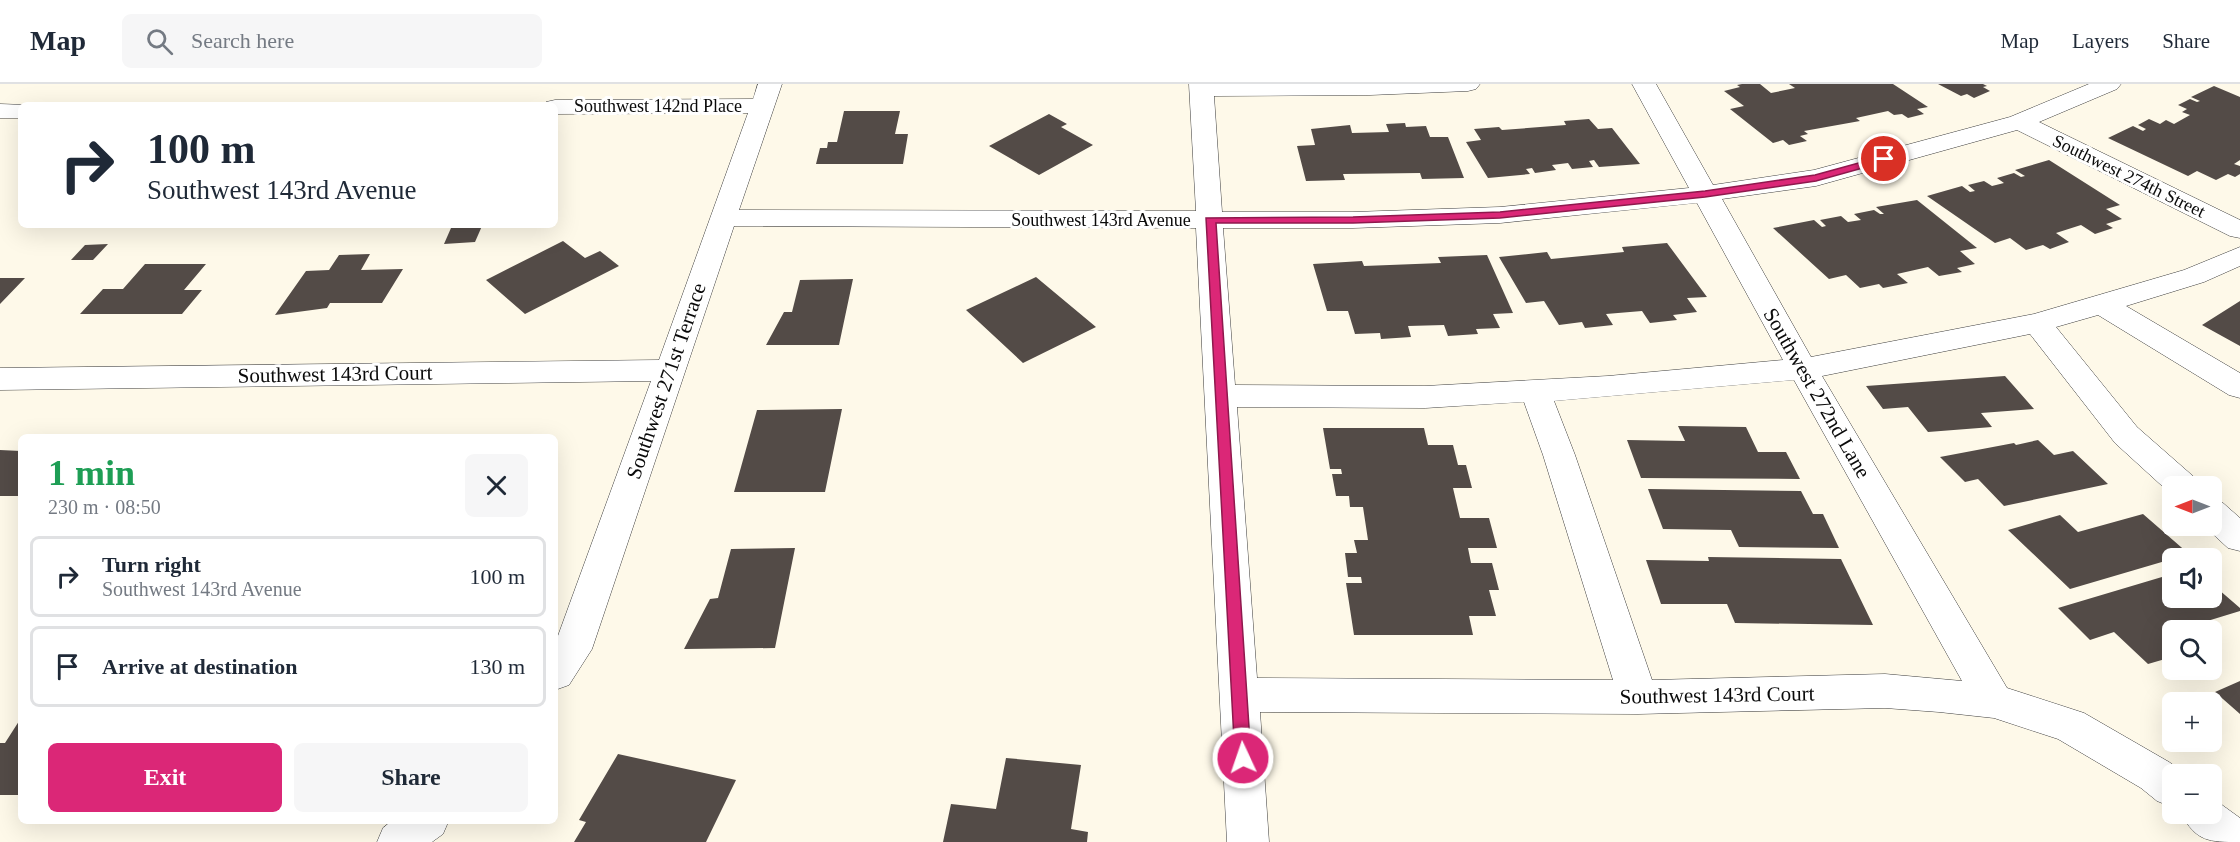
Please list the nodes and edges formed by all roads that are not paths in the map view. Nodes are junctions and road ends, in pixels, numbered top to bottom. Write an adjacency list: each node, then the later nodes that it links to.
1 (1468, 84): 4 (street)
2 (1644, 84): 11 (street, Southwest 272nd Lane)
3 (2109, 84): 10 (street, Southwest 143rd Avenue)
4 (1431, 85): 5 (street)
5 (1201, 86): 13 (street)
6 (766, 95): 7 (street, Southwest 142nd Place); 12 (street, Southwest 271st Terrace)
7 (558, 107)
8 (0, 111): 9 (street)
9 (18, 111)
10 (2019, 122): 11 (street, Southwest 143rd Avenue); 14 (street, Southwest 274th Street)
11 (1705, 194): 13 (street, Southwest 143rd Avenue); 18 (street, Southwest 272nd Lane)
12 (723, 219): 13 (street, Southwest 143rd Avenue); 19 (street, Southwest 271st Terrace)
13 (1210, 220): 23 (street)
14 (2240, 230)
15 (2240, 256): 16 (street)
16 (2100, 303): 17 (street); 21 (street)
17 (2037, 322): 18 (street); 24 (street)
18 (1803, 369): 22 (street); 30 (street, Southwest 272nd Lane)
19 (670, 370): 20 (street, Southwest 143rd Court); 27 (street, Southwest 271st Terrace)
20 (0, 379)
21 (2240, 387)
22 (1535, 391): 23 (street); 29 (street)
23 (1221, 396): 28 (street)
24 (2171, 476)
25 (2222, 522): 26 (street)
26 (2240, 538)
27 (558, 670)
28 (1239, 694): 29 (street, Southwest 143rd Court); 35 (street)
29 (1638, 698): 30 (street, Southwest 143rd Court)
30 (1994, 701): 31 (street, Southwest 143rd Court)
31 (2162, 780)
32 (423, 824): 34 (street)
33 (2216, 824): 36 (street)
34 (399, 842)
35 (1248, 842)
36 (2238, 842)

